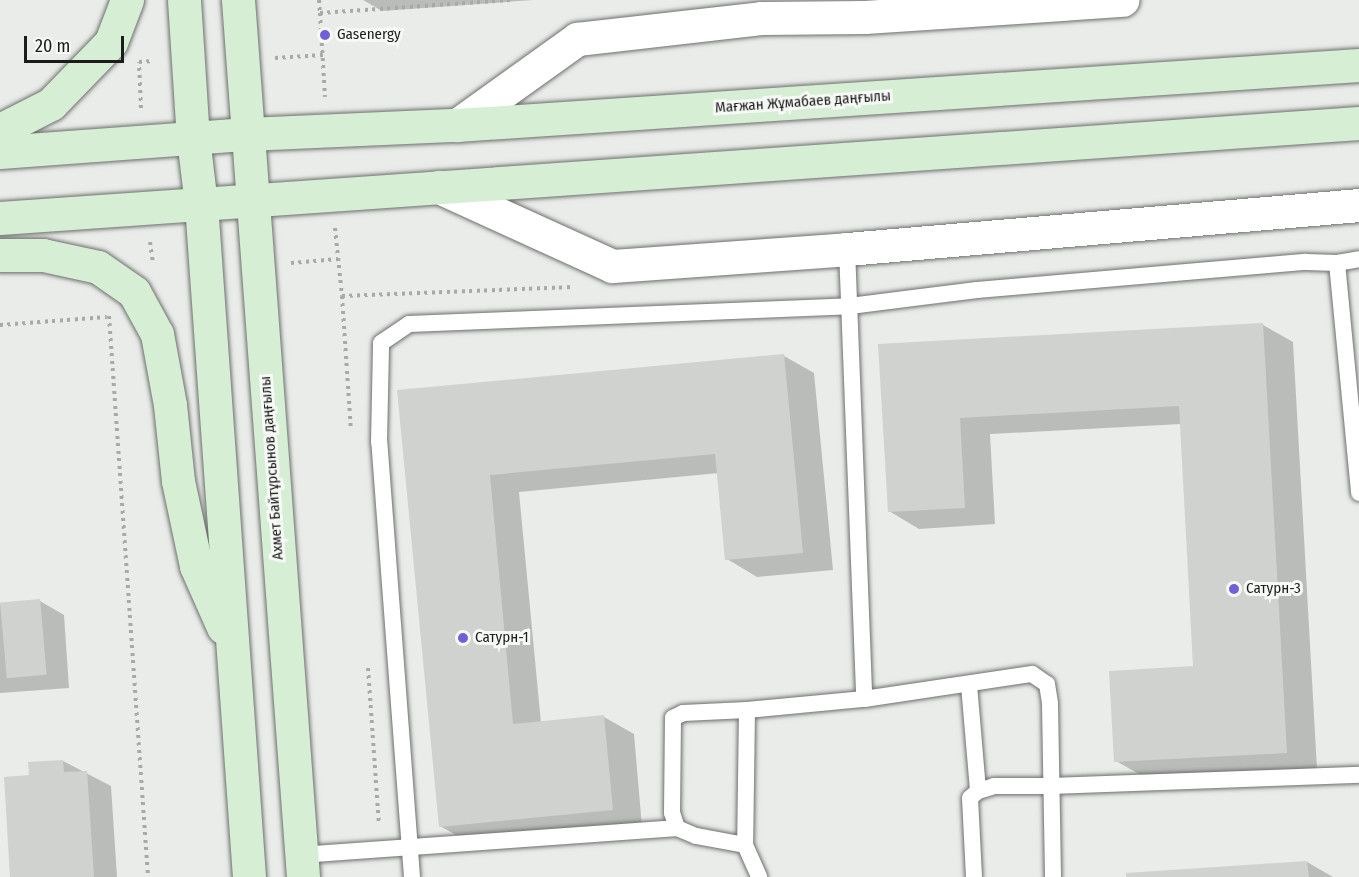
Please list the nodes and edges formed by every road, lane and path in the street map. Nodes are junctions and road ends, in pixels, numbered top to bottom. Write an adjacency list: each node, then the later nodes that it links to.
1 (127, 0): 15 (main road)
2 (183, 0): 11 (main road)
3 (238, 0): 10 (main road, Ахмет Байтұрсынов даңғылы)
4 (319, 0): 8 (path)
5 (511, 0): 8 (path)
6 (1122, 0): 7 (street)
7 (761, 9): 14 (street)
8 (320, 13): 9 (path)
9 (323, 55): 10 (path); 16 (path)
10 (242, 60): 17 (main road, Ахмет Байтұрсынов даңғылы)
11 (188, 61): 18 (main road); 19 (path)
12 (1359, 65): 14 (main road, Мағжан Жұмабаев даңғылы)
13 (1359, 123): 21 (main road)
14 (456, 125): 16 (main road, Мағжан Жұмабаев даңғылы)
15 (0, 130)
16 (327, 130): 17 (main road, Мағжан Жұмабаев даңғылы)
17 (247, 134): 18 (main road, Мағжан Жұмабаев даңғылы); 22 (main road, Ахмет Байтұрсынов даңғылы)
18 (193, 138): 19 (main road, Мағжан Жұмабаев даңғылы); 23 (main road)
19 (142, 142): 20 (main road, Мағжан Жұмабаев даңғылы)
20 (0, 152)
21 (439, 187): 22 (main road); 26 (street)
22 (251, 201): 23 (main road); 31 (main road, Ахмет Байтұрсынов даңғылы)
23 (201, 204): 25 (main road); 37 (main road)
24 (1359, 206): 26 (street)
25 (0, 218)
26 (847, 249): 33 (lane)
27 (0, 255): 32 (main road)
28 (338, 259): 31 (path)
29 (1359, 259): 30 (lane)
30 (1337, 262): 33 (lane); 36 (lane)
31 (256, 266): 47 (main road, Ахмет Байтұрсынов даңғылы)
32 (134, 292): 34 (path); 37 (main road)
33 (850, 306): 39 (lane); 46 (lane)
34 (107, 317): 35 (path); 48 (path)
35 (0, 325)
36 (1359, 493)
37 (233, 647): 49 (main road)
38 (969, 685): 39 (lane); 42 (lane); 43 (lane)
39 (864, 699): 40 (lane)
40 (747, 710): 44 (lane); 45 (lane)
41 (1359, 775): 42 (lane)
42 (1052, 786): 43 (lane); 53 (lane)
43 (978, 791): 52 (lane)
44 (677, 828): 45 (lane); 46 (lane)
45 (745, 845): 51 (lane)
46 (410, 846): 47 (lane); 50 (lane)
47 (302, 866)
48 (148, 877)
49 (249, 877)
50 (412, 877)
51 (759, 877)
52 (974, 877)
53 (1053, 877)

